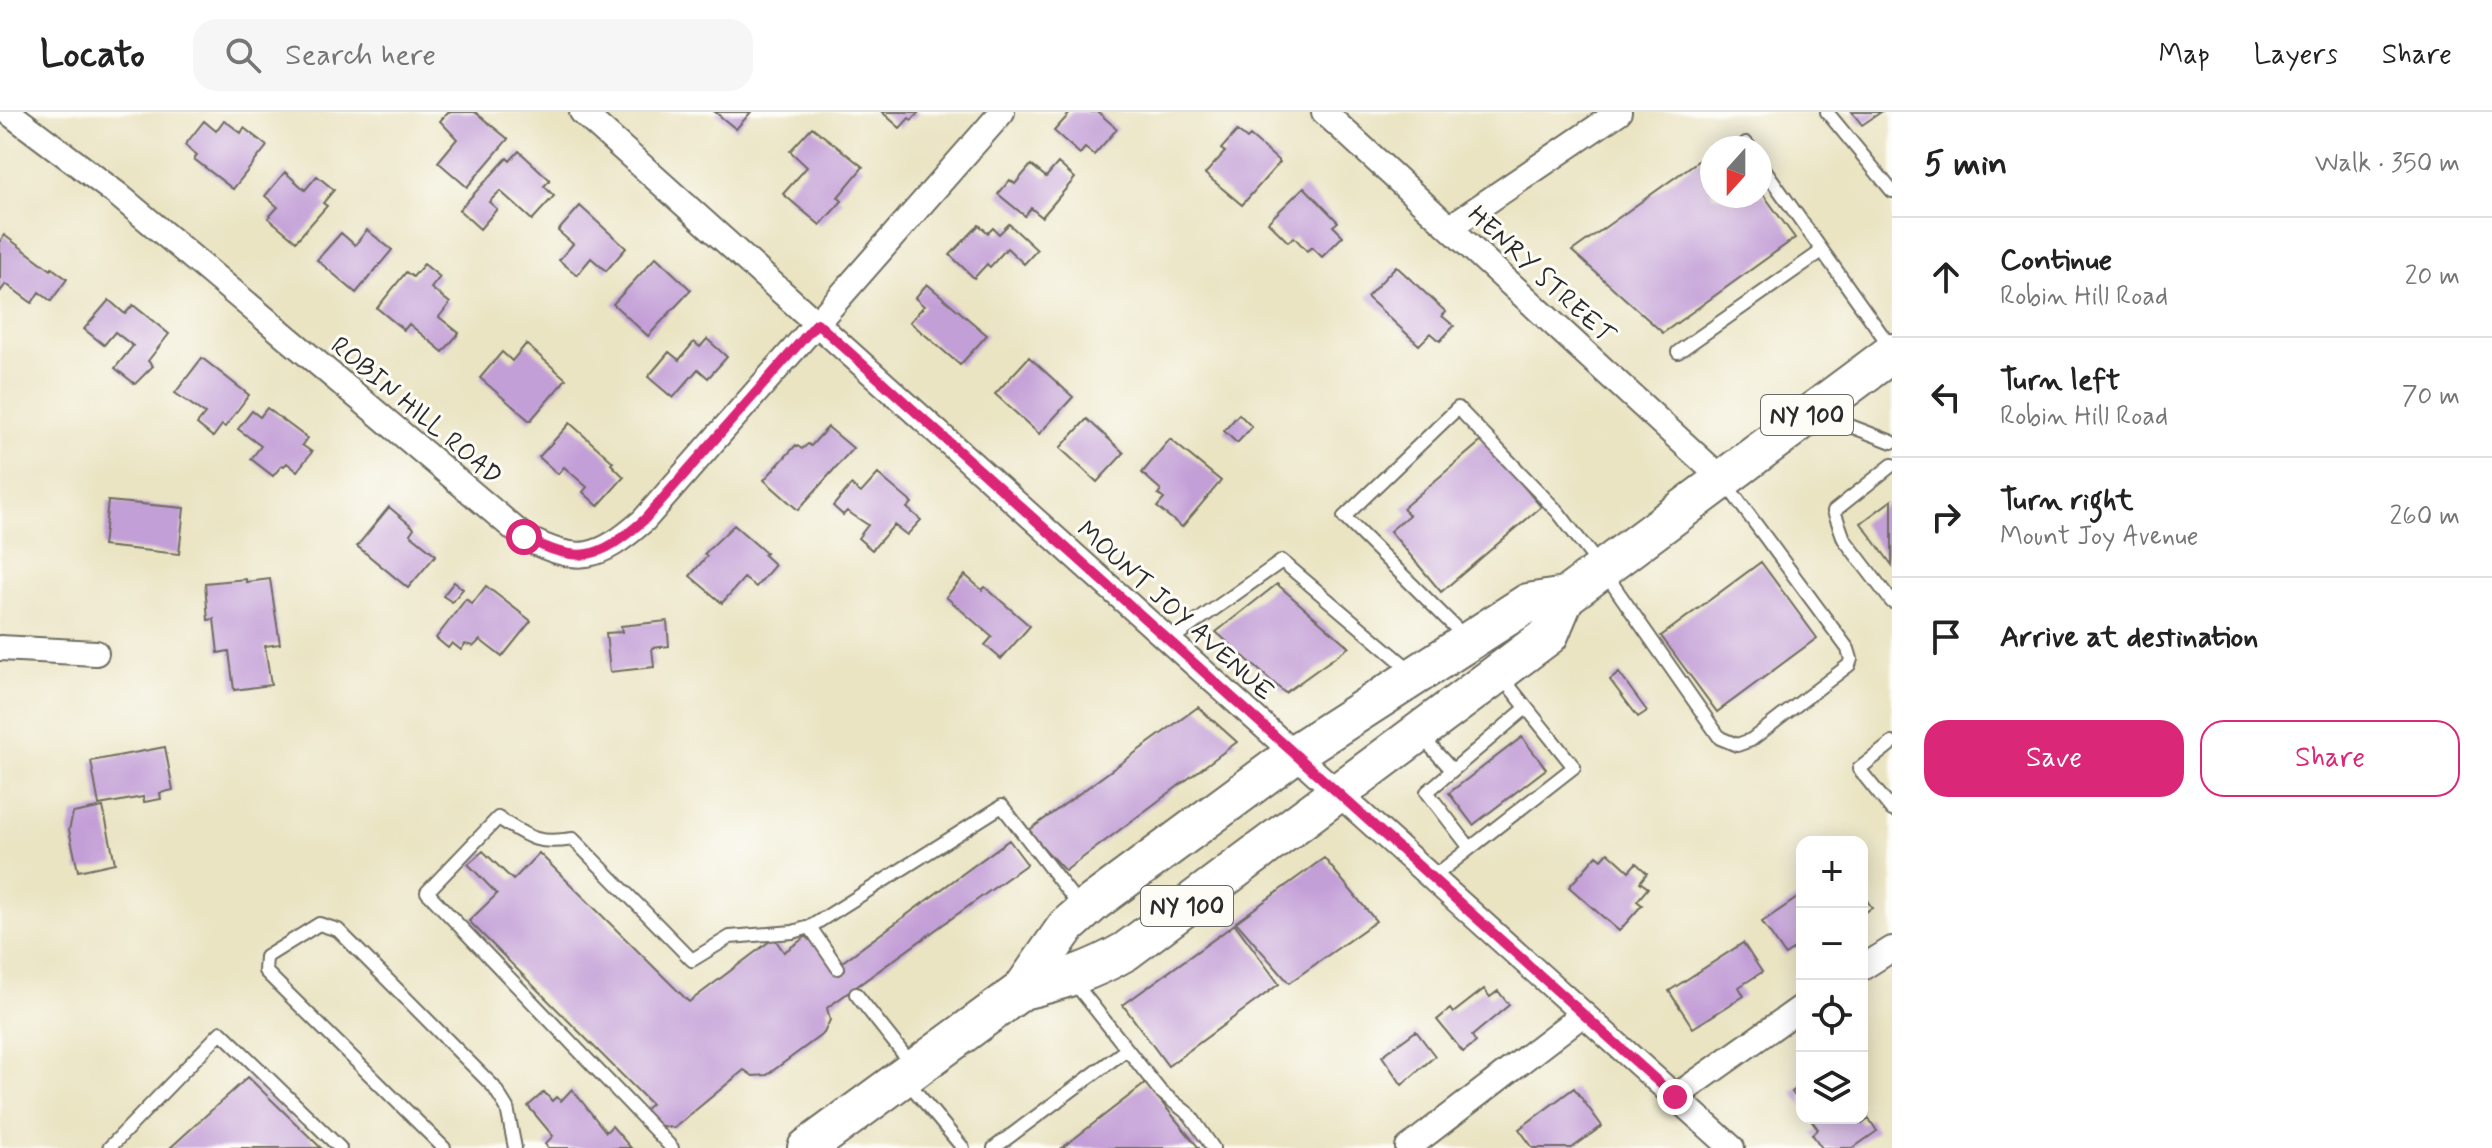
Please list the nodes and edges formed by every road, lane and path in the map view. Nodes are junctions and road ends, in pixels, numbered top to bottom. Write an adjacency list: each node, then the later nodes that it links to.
1 (8, 112): 11 (street, ROBIN HILL ROAD)
2 (582, 112): 11 (street, MOUNT JOY AVENUE)
3 (1002, 112): 11 (street, ROBIN HILL ROAD)
4 (1324, 112): 9 (street, HENRY STREET)
5 (1619, 112): 9 (street)
6 (1827, 112): 8 (lane)
7 (1772, 180): 10 (lane)
8 (1892, 191)
9 (1450, 227): 17 (street, HENRY STREET)
10 (1822, 251): 12 (lane); 13 (lane)
11 (817, 323): 21 (street, MOUNT JOY AVENUE)
12 (1892, 351): 14 (main road, NY 100)
13 (1678, 352)
14 (1813, 411): 15 (lane); 17 (main road, NY 100)
15 (1892, 442)
16 (1892, 465): 20 (lane)
17 (1721, 478): 18 (main road, NY 100); 18 (lane)
18 (1602, 569): 19 (main road, NY 100); 22 (lane)
19 (1565, 597): 22 (main road, NY 100); 25 (main road, NY 100)
20 (1892, 602)
21 (1169, 641): 26 (lane); 30 (street, MOUNT JOY AVENUE)
22 (1469, 641): 26 (main road, NY 100)
23 (0, 648): 24 (street)
24 (96, 653)
25 (1499, 673): 27 (lane); 28 (main road, NY 100)
26 (1416, 675): 30 (main road, NY 100)
27 (1526, 708): 31 (lane); 34 (lane)
28 (1419, 734): 31 (lane); 32 (main road, NY 100)
29 (1892, 743): 33 (lane)
30 (1294, 754): 32 (street, MOUNT JOY AVENUE); 36 (main road, NY 100)
31 (1452, 770): 34 (lane)
32 (1339, 794): 35 (street, MOUNT JOY AVENUE); 41 (main road, NY 100)
33 (1892, 810)
34 (1470, 848): 35 (lane)
35 (1432, 878): 45 (street, MOUNT JOY AVENUE)
36 (1083, 911): 37 (lane); 42 (main road, NY 100)
37 (810, 927): 40 (lane); 53 (lane)
38 (1892, 949): 39 (street)
39 (1868, 964)
40 (838, 968)
41 (1071, 978): 42 (main road, NY 100); 46 (lane)
42 (1022, 990): 47 (main road, NY 100)
43 (856, 994): 47 (lane)
44 (1796, 1011): 48 (street)
45 (1583, 1014): 48 (street, MOUNT JOY AVENUE); 58 (street)
46 (1127, 1049): 56 (lane); 57 (lane)
47 (909, 1073): 54 (main road, NY 100); 55 (lane)
48 (1675, 1097): 59 (street, MOUNT JOY AVENUE)
49 (109, 1148): 50 (lane)
50 (340, 1148)
51 (444, 1148): 52 (lane)
52 (515, 1148)
53 (672, 1148)
54 (807, 1148)
55 (963, 1148)
56 (994, 1148)
57 (1213, 1148)
58 (1408, 1148)
59 (1732, 1148)

